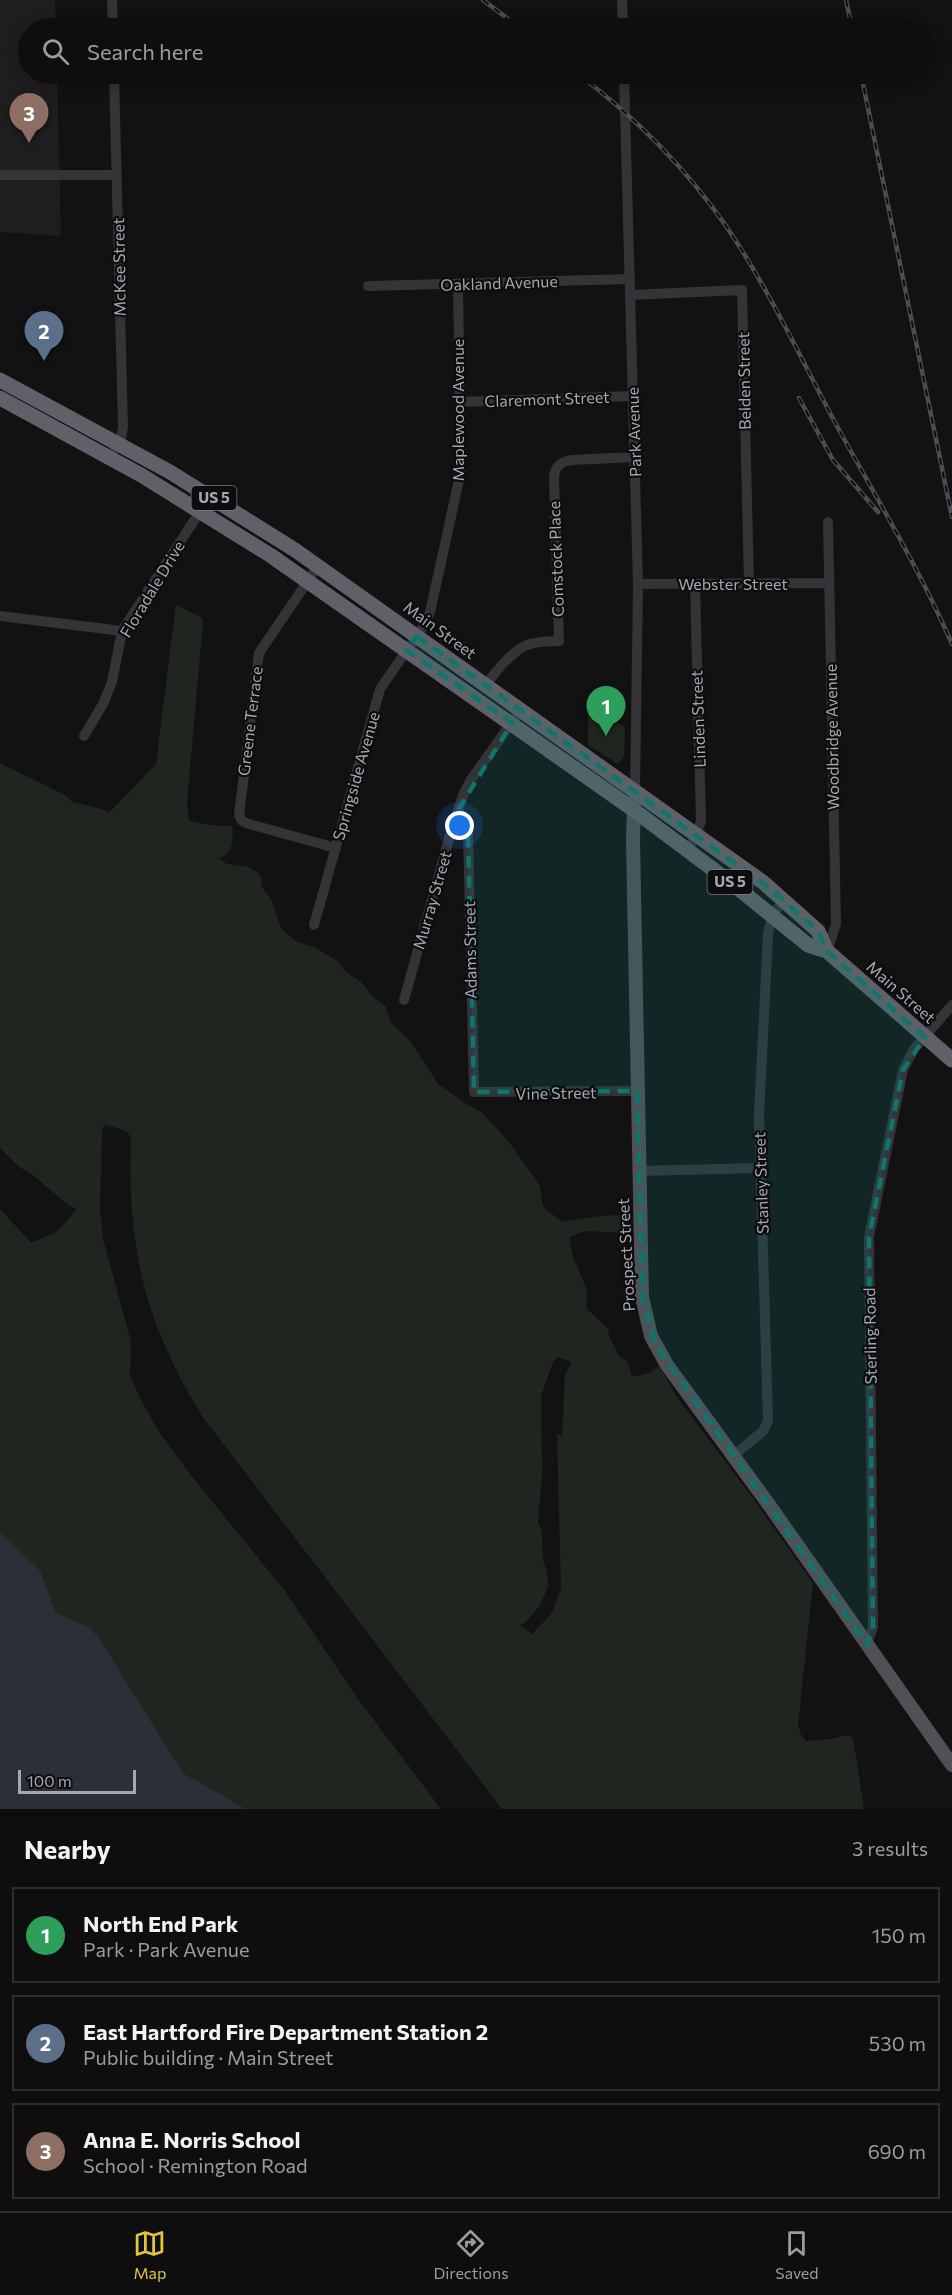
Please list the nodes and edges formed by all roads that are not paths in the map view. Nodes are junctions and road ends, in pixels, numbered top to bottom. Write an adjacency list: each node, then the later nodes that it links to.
1 (112, 0): 3 (street)
2 (622, 0): 4 (street)
3 (113, 18)
4 (623, 18)
5 (114, 84): 8 (street, McKee Street)
6 (624, 84): 9 (street, Park Avenue)
7 (0, 175): 8 (street)
8 (117, 175): 19 (street, McKee Street)
9 (630, 279): 10 (street, Oakland Avenue); 12 (street, Park Avenue)
10 (458, 285): 11 (street, Oakland Avenue); 17 (street, Maplewood Avenue)
11 (368, 286)
12 (630, 295): 14 (street, Park Avenue); 29 (street, Belden Street)
13 (0, 380): 16 (highway, Main Street / US 5)
14 (633, 396): 17 (street, Claremont Street); 21 (street, Park Avenue)
15 (0, 398): 18 (highway, Main Street / US 5)
16 (36, 399): 18 (highway); 19 (highway, Main Street / US 5)
17 (460, 402): 32 (street, Maplewood Avenue)
18 (28, 413): 20 (highway, Main Street / US 5)
19 (119, 443): 20 (street, McKee Street); 24 (highway, Main Street / US 5)
20 (111, 457): 22 (highway, Main Street / US 5)
21 (635, 457): 27 (street, Park Avenue); 34 (street, Comstock Place)
22 (201, 510): 25 (highway, Main Street / US 5); 31 (street, Floradale Drive)
23 (828, 522): 26 (street, Woodbridge Avenue)
24 (318, 566): 25 (street, Greene Terrace); 32 (highway, Main Street / US 5)
25 (308, 580): 33 (highway, Main Street / US 5); 42 (street, Greene Terrace)
26 (829, 583): 29 (street, Webster Street); 47 (street, Woodbridge Avenue)
27 (638, 584): 28 (street, Webster Street); 38 (street, Park Avenue)
28 (695, 584): 29 (street, Webster Street); 41 (street, Linden Street)
29 (749, 584)
30 (0, 616): 31 (street)
31 (122, 631): 37 (street, Floradale Drive)
32 (417, 636): 33 (street, Springside Avenue); 34 (highway, Main Street / US 5)
33 (406, 650): 36 (highway, Main Street / US 5); 42 (street, Springside Avenue)
34 (486, 685): 35 (highway, Main Street / US 5)
35 (520, 710): 36 (street, Murray Street); 38 (highway, Main Street / US 5)
36 (512, 723): 39 (street, Murray Street); 40 (highway, Main Street / US 5)
37 (84, 736)
38 (635, 792): 40 (main road, Prospect Street); 41 (highway, Main Street / US 5)
39 (458, 810): 48 (street, Murray Street); 53 (street, Adams Street)
40 (634, 810): 43 (highway, Main Street / US 5); 52 (main road, Prospect Street)
41 (696, 836): 43 (street, Linden Street); 44 (highway, Main Street / US 5)
42 (336, 848): 46 (street, Springside Avenue)
43 (687, 850): 45 (highway, Main Street / US 5)
44 (784, 900): 45 (street, Stanley Street); 47 (highway, Main Street / US 5)
45 (772, 916): 47 (highway, Main Street / US 5); 54 (street, Stanley Street)
46 (314, 925)
47 (827, 951): 50 (highway, Main Street / US 5)
48 (404, 1000)
49 (952, 1005): 50 (street, Sterling Road)
50 (925, 1036): 51 (highway, Main Street / US 5); 57 (street, Sterling Road)
51 (952, 1060)
52 (637, 1091): 53 (street, Vine Street); 55 (main road, Prospect Street)
53 (474, 1092)
54 (760, 1168): 55 (street); 56 (street, Stanley Street)
55 (638, 1171): 56 (main road, Prospect Street)
56 (733, 1456): 57 (main road, Prospect Street)
57 (867, 1644): 58 (main road, Prospect Street)
58 (952, 1765)

